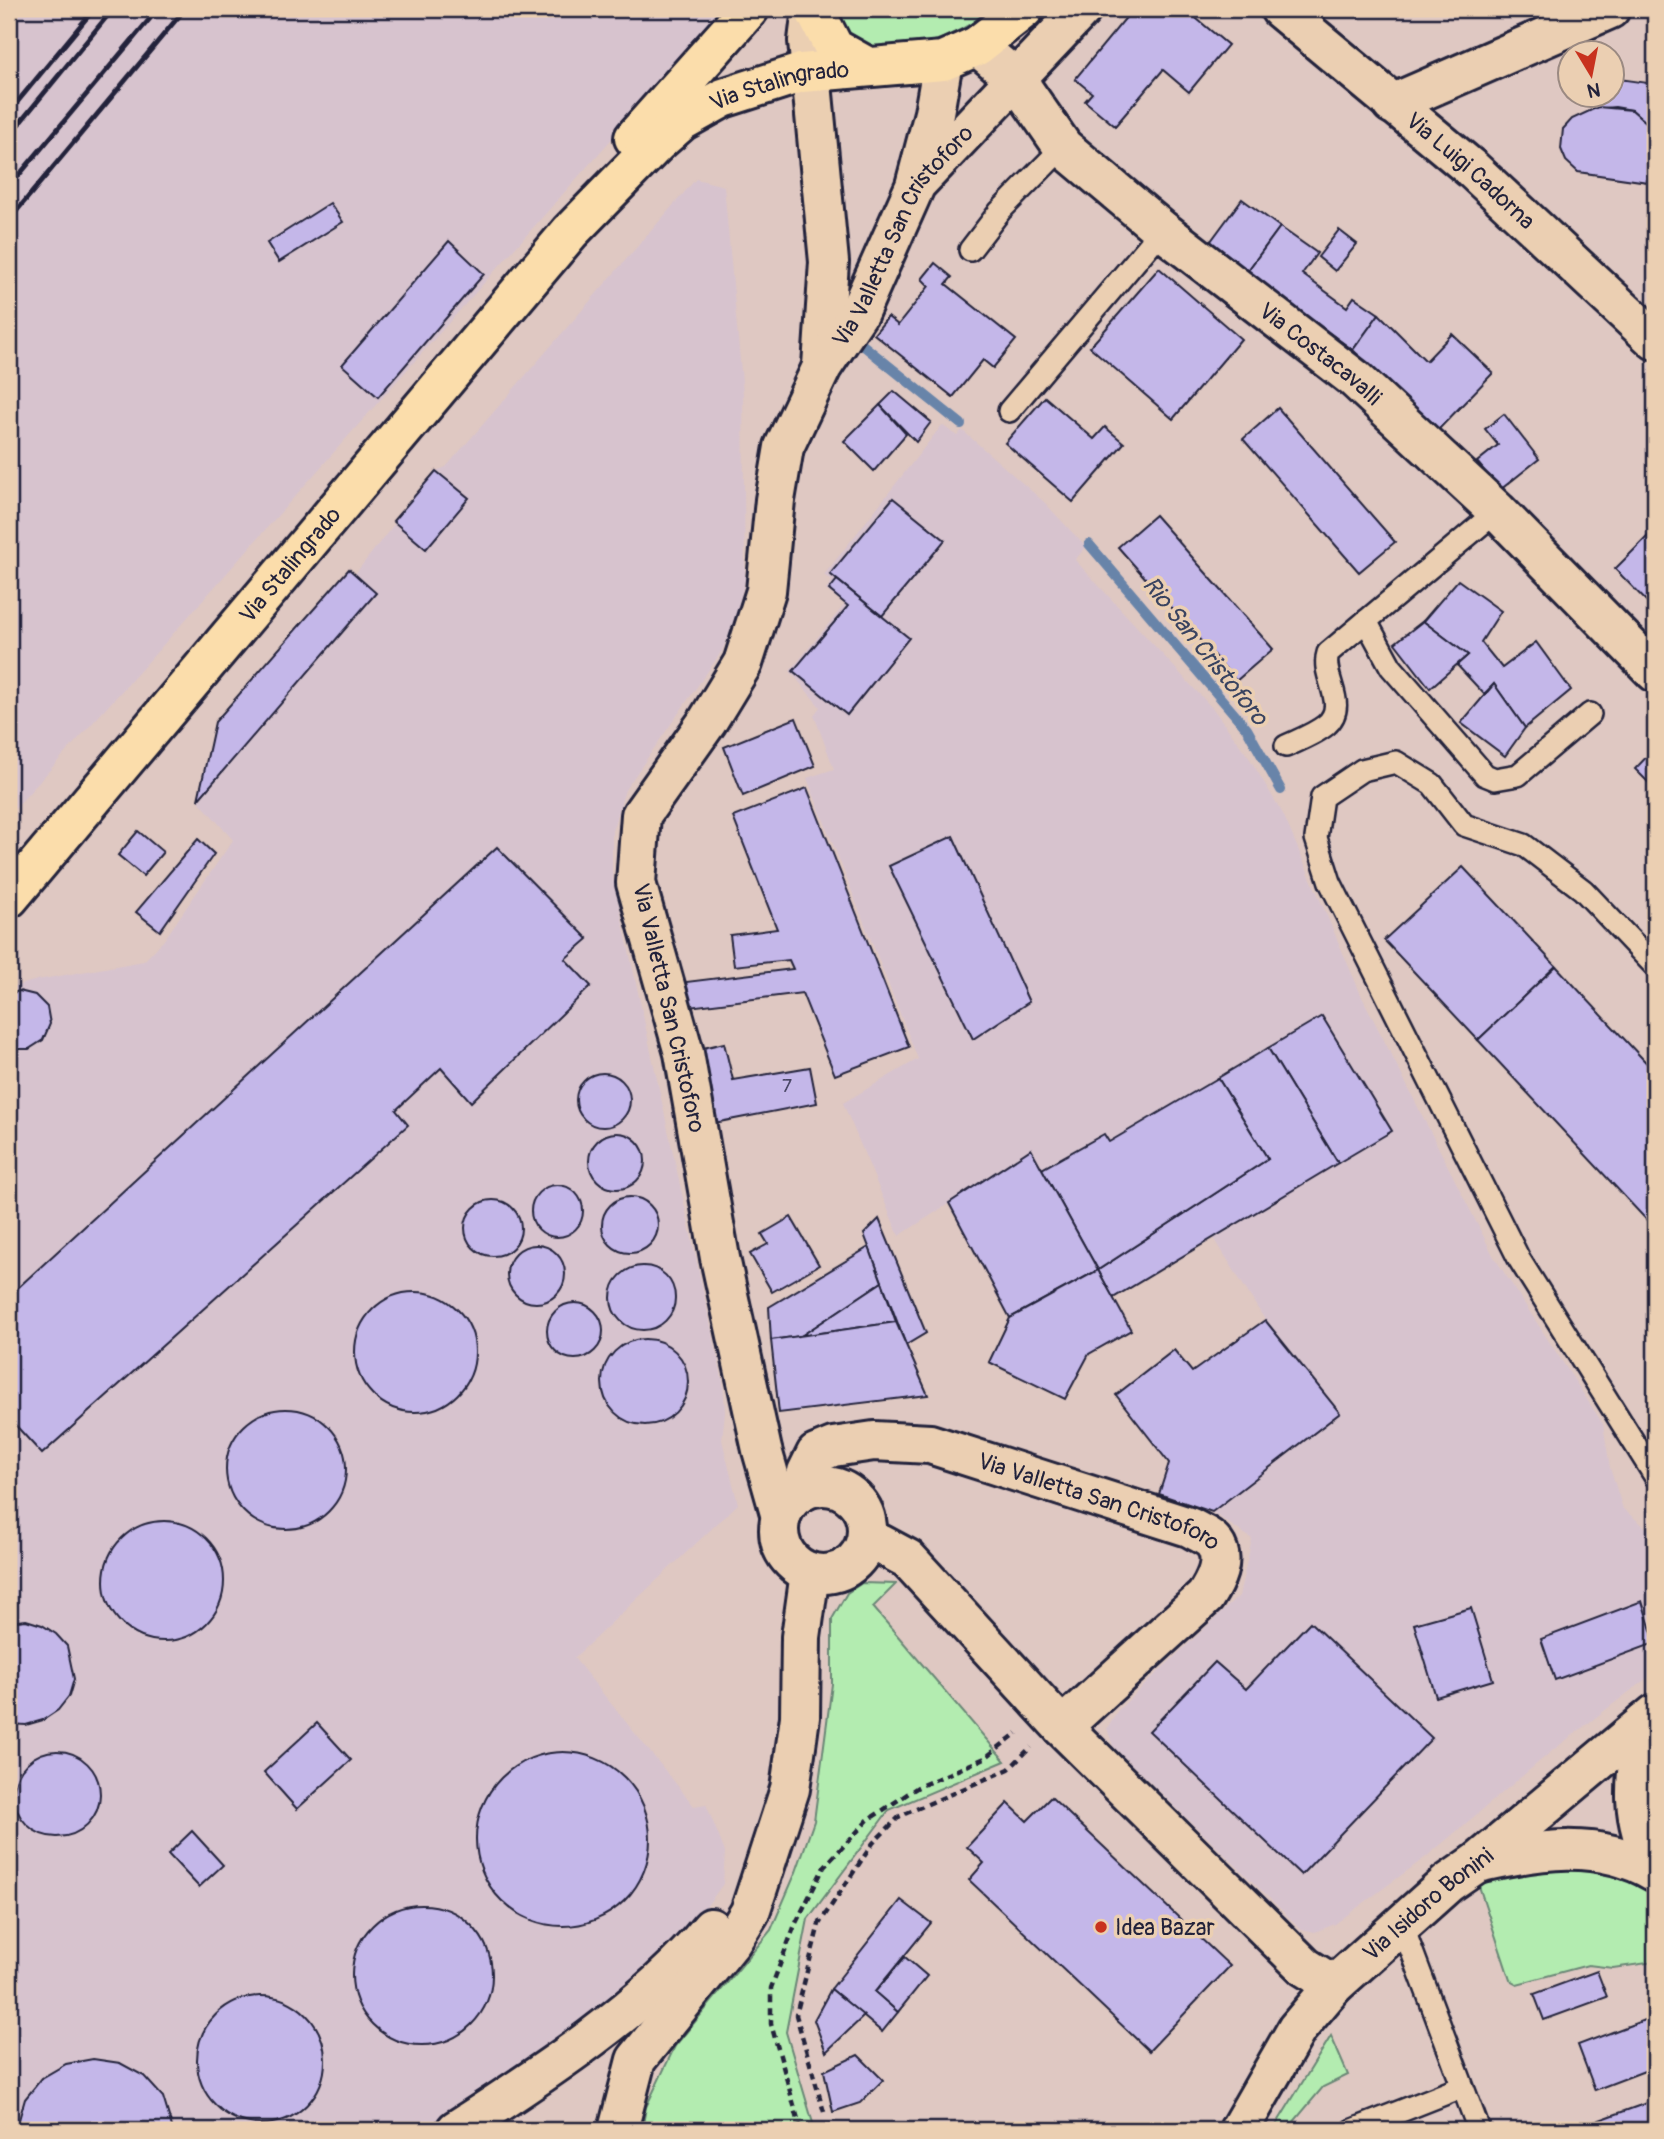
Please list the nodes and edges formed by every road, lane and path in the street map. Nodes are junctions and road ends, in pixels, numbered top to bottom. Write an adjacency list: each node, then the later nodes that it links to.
1 (749, 9): 16 (main road, Via Stalingrado)
2 (813, 9): 9 (main road); 10 (street, Via Valletta San Cristoforo)
3 (1024, 9): 7 (main road, Via Stalingrado)
4 (1082, 9): 11 (street, Via Valletta San Cristoforo)
5 (1280, 9): 12 (street, Via Luigi Cadorna)
6 (1610, 9): 12 (street)
7 (977, 46): 8 (main road, Via Stalingrado); 11 (street, Via Costacavalli)
8 (943, 61): 9 (main road, Via Stalingrado); 14 (street)
9 (868, 67): 10 (main road, Via Stalingrado)
10 (812, 72): 16 (main road, Via Stalingrado); 19 (street, Via Valletta San Cristoforo)
11 (1016, 79): 13 (street, Via Costacavalli); 14 (street, Via Valletta San Cristoforo)
12 (1392, 104): 18 (street, Via Luigi Cadorna)
13 (1063, 146): 15 (street, Via Costacavalli); 17 (lane)
14 (916, 184): 19 (street, Via Valletta San Cristoforo)
15 (1162, 230): 20 (lane); 21 (street, Via Costacavalli)
16 (570, 232): 26 (main road, Via Stalingrado)
17 (970, 250)
18 (1655, 340)
19 (822, 367): 29 (street, Via Valletta San Cristoforo)
20 (1009, 411)
21 (1497, 511): 22 (lane); 23 (street, Via Costacavalli)
22 (1366, 621): 24 (lane); 25 (lane)
23 (1655, 672)
24 (1590, 714)
25 (1286, 746)
26 (9, 898)
27 (1655, 965): 28 (lane)
28 (1655, 1476)
29 (792, 1504): 30 (street); 31 (street); 33 (street, Via Valletta San Cristoforo)
30 (866, 1543): 31 (street); 33 (street)
31 (810, 1573): 34 (street)
32 (1652, 1722): 35 (street, Via Isidoro Bonini); 36 (street)
33 (1059, 1724): 39 (street); 41 (path); 44 (path)
34 (769, 1854): 42 (street); 43 (street)
35 (1477, 1863): 37 (street); 38 (street, Via Isidoro Bonini)
36 (1655, 1867)
37 (1655, 1872)
38 (1402, 1925): 39 (street, Via Isidoro Bonini); 40 (lane)
39 (1334, 1985): 45 (street, Via Isidoro Bonini)
40 (1462, 2087): 46 (lane); 47 (lane)
41 (824, 2112)
42 (456, 2130)
43 (618, 2130)
44 (801, 2130)
45 (1239, 2130)
46 (1353, 2130)
47 (1479, 2130)

